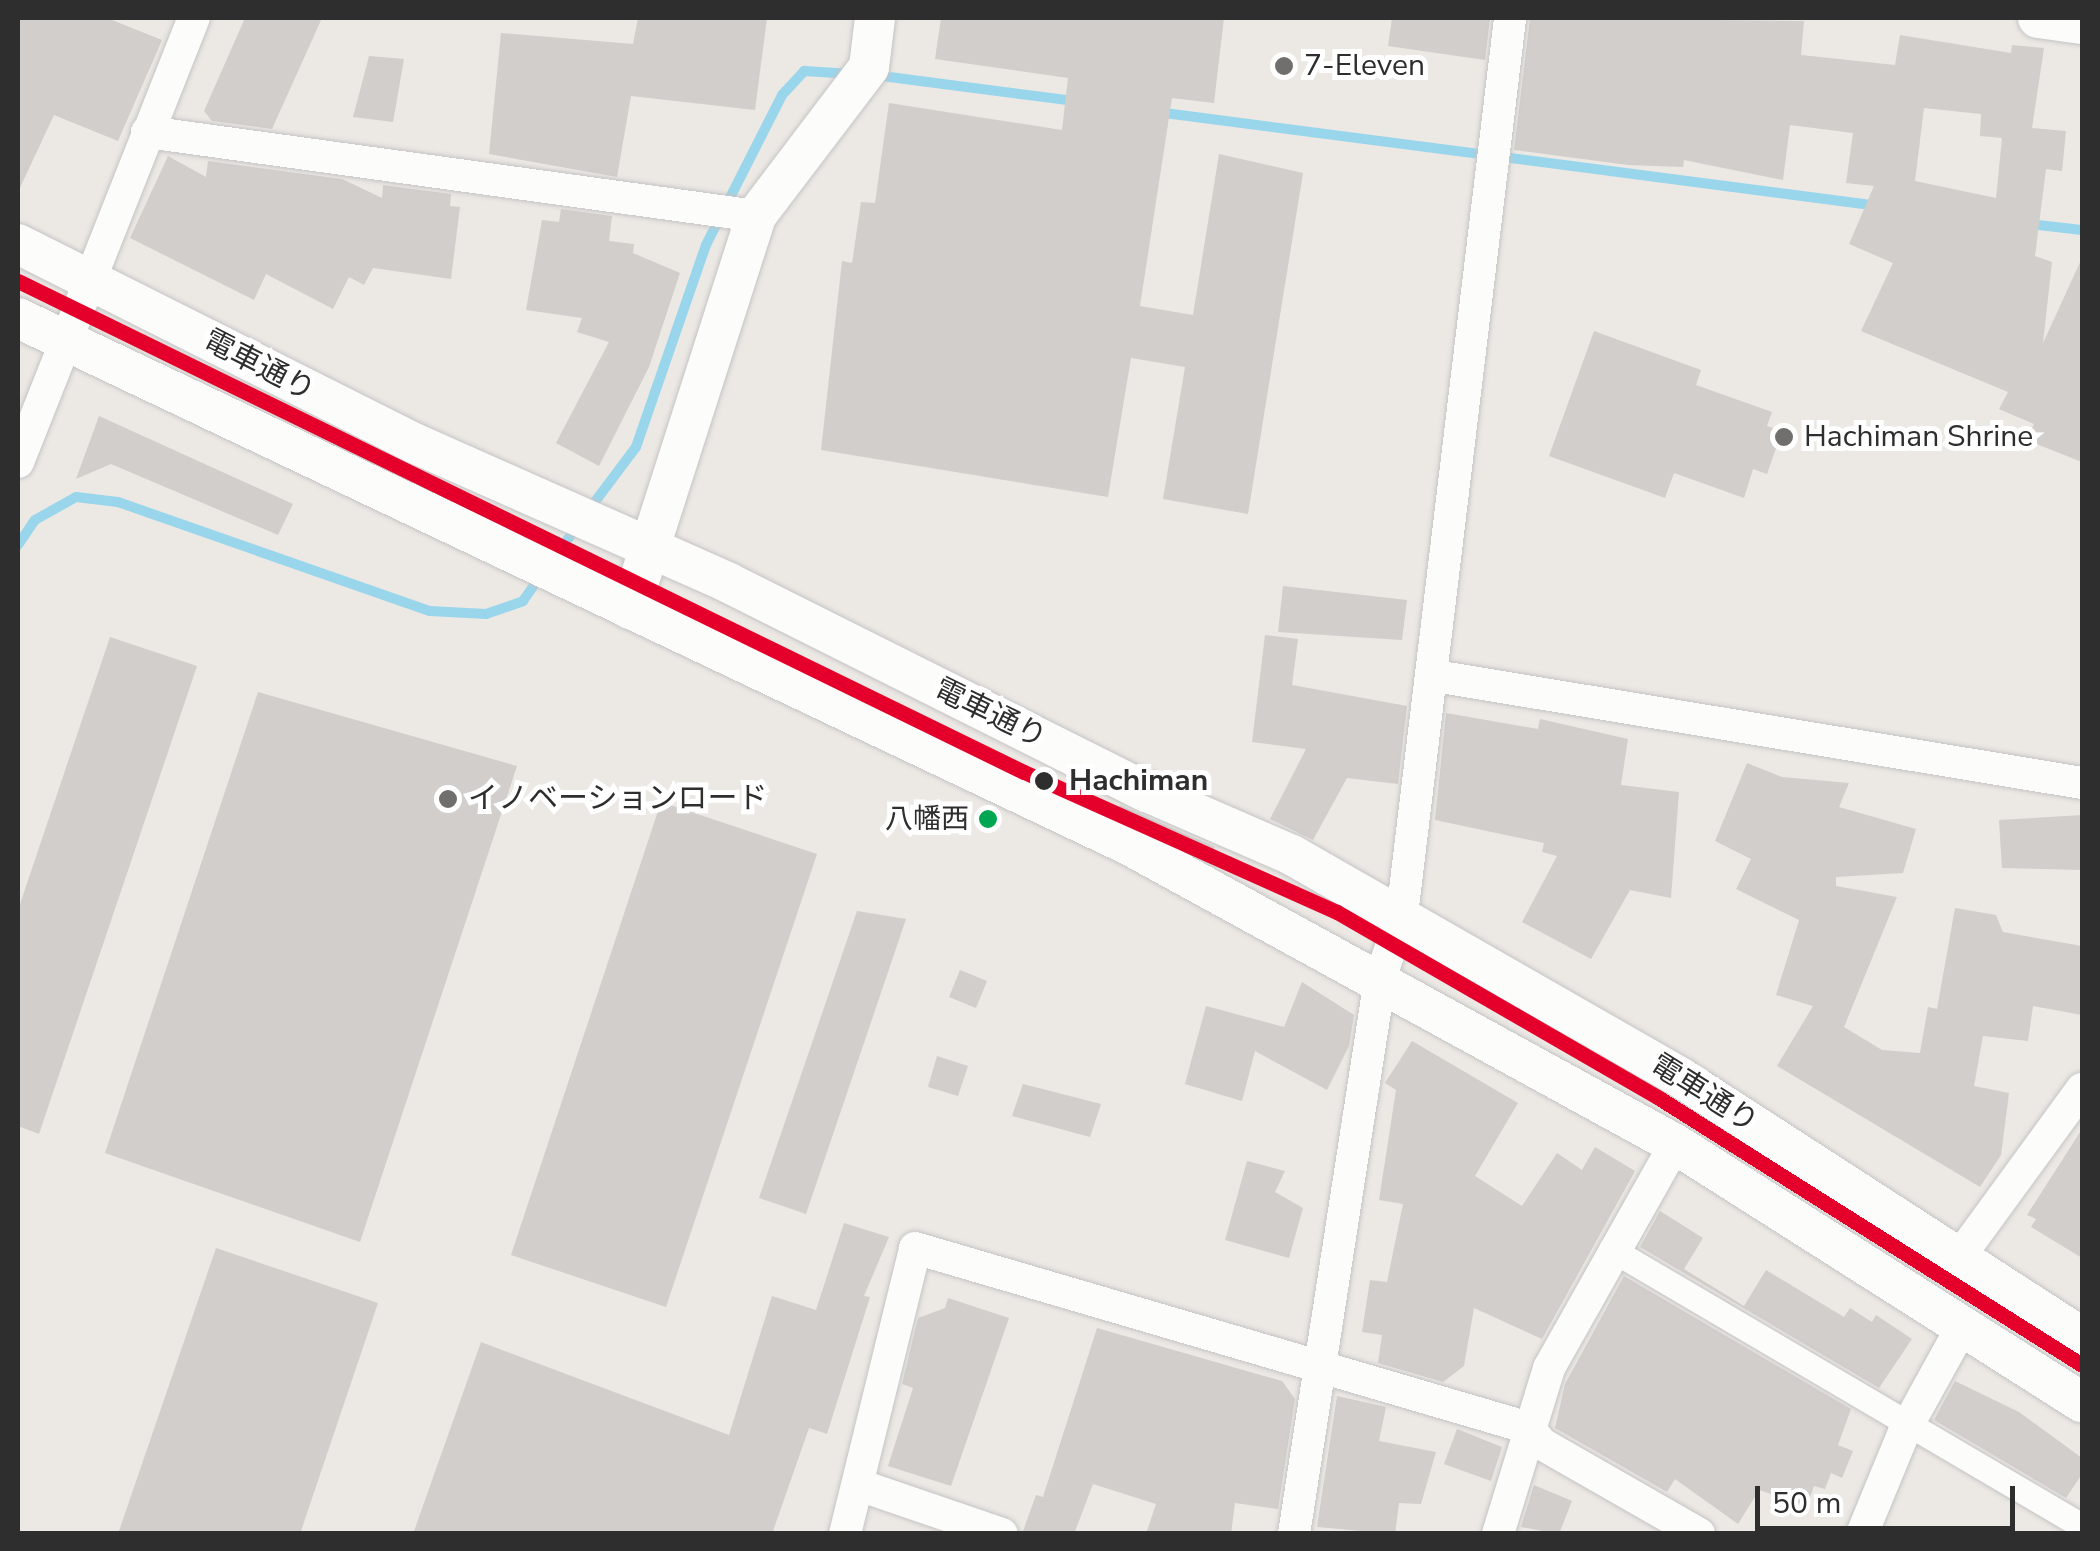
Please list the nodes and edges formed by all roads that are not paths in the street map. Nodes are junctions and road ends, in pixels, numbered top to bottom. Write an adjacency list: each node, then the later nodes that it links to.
1 (194, 18): 6 (street)
2 (875, 18): 7 (street)
3 (1510, 18): 15 (street)
4 (2038, 18): 5 (street)
5 (2082, 24)
6 (147, 132): 7 (street); 9 (street)
7 (756, 216): 13 (street)
8 (18, 244): 9 (street, 電車通り)
9 (90, 282): 11 (street); 13 (street, 電車通り)
10 (18, 318): 11 (street, 電車通り)
11 (67, 343): 12 (street); 14 (street, 電車通り)
12 (18, 462)
13 (653, 550): 14 (street); 17 (street, 電車通り)
14 (630, 609): 18 (street, 電車通り)
15 (1435, 676): 16 (street); 17 (street)
16 (2082, 784)
17 (1402, 915): 18 (street); 22 (street, 電車通り)
18 (1380, 978): 20 (street, 電車通り); 25 (street)
19 (2082, 1089): 22 (street)
20 (1674, 1144): 21 (street); 23 (street, 電車通り)
21 (1611, 1249): 27 (street); 28 (street)
22 (1960, 1256): 24 (street, 電車通り)
23 (1963, 1324): 26 (street, 電車通り); 27 (street)
24 (2082, 1337)
25 (1324, 1368): 28 (street); 29 (street); 33 (street)
26 (2082, 1402)
27 (1907, 1427): 30 (street); 36 (street)
28 (1529, 1428): 34 (street); 35 (street)
29 (859, 1485): 31 (street); 32 (street)
30 (2082, 1526)
31 (845, 1534)
32 (1002, 1534)
33 (1294, 1534)
34 (1498, 1534)
35 (1698, 1534)
36 (1862, 1534)

